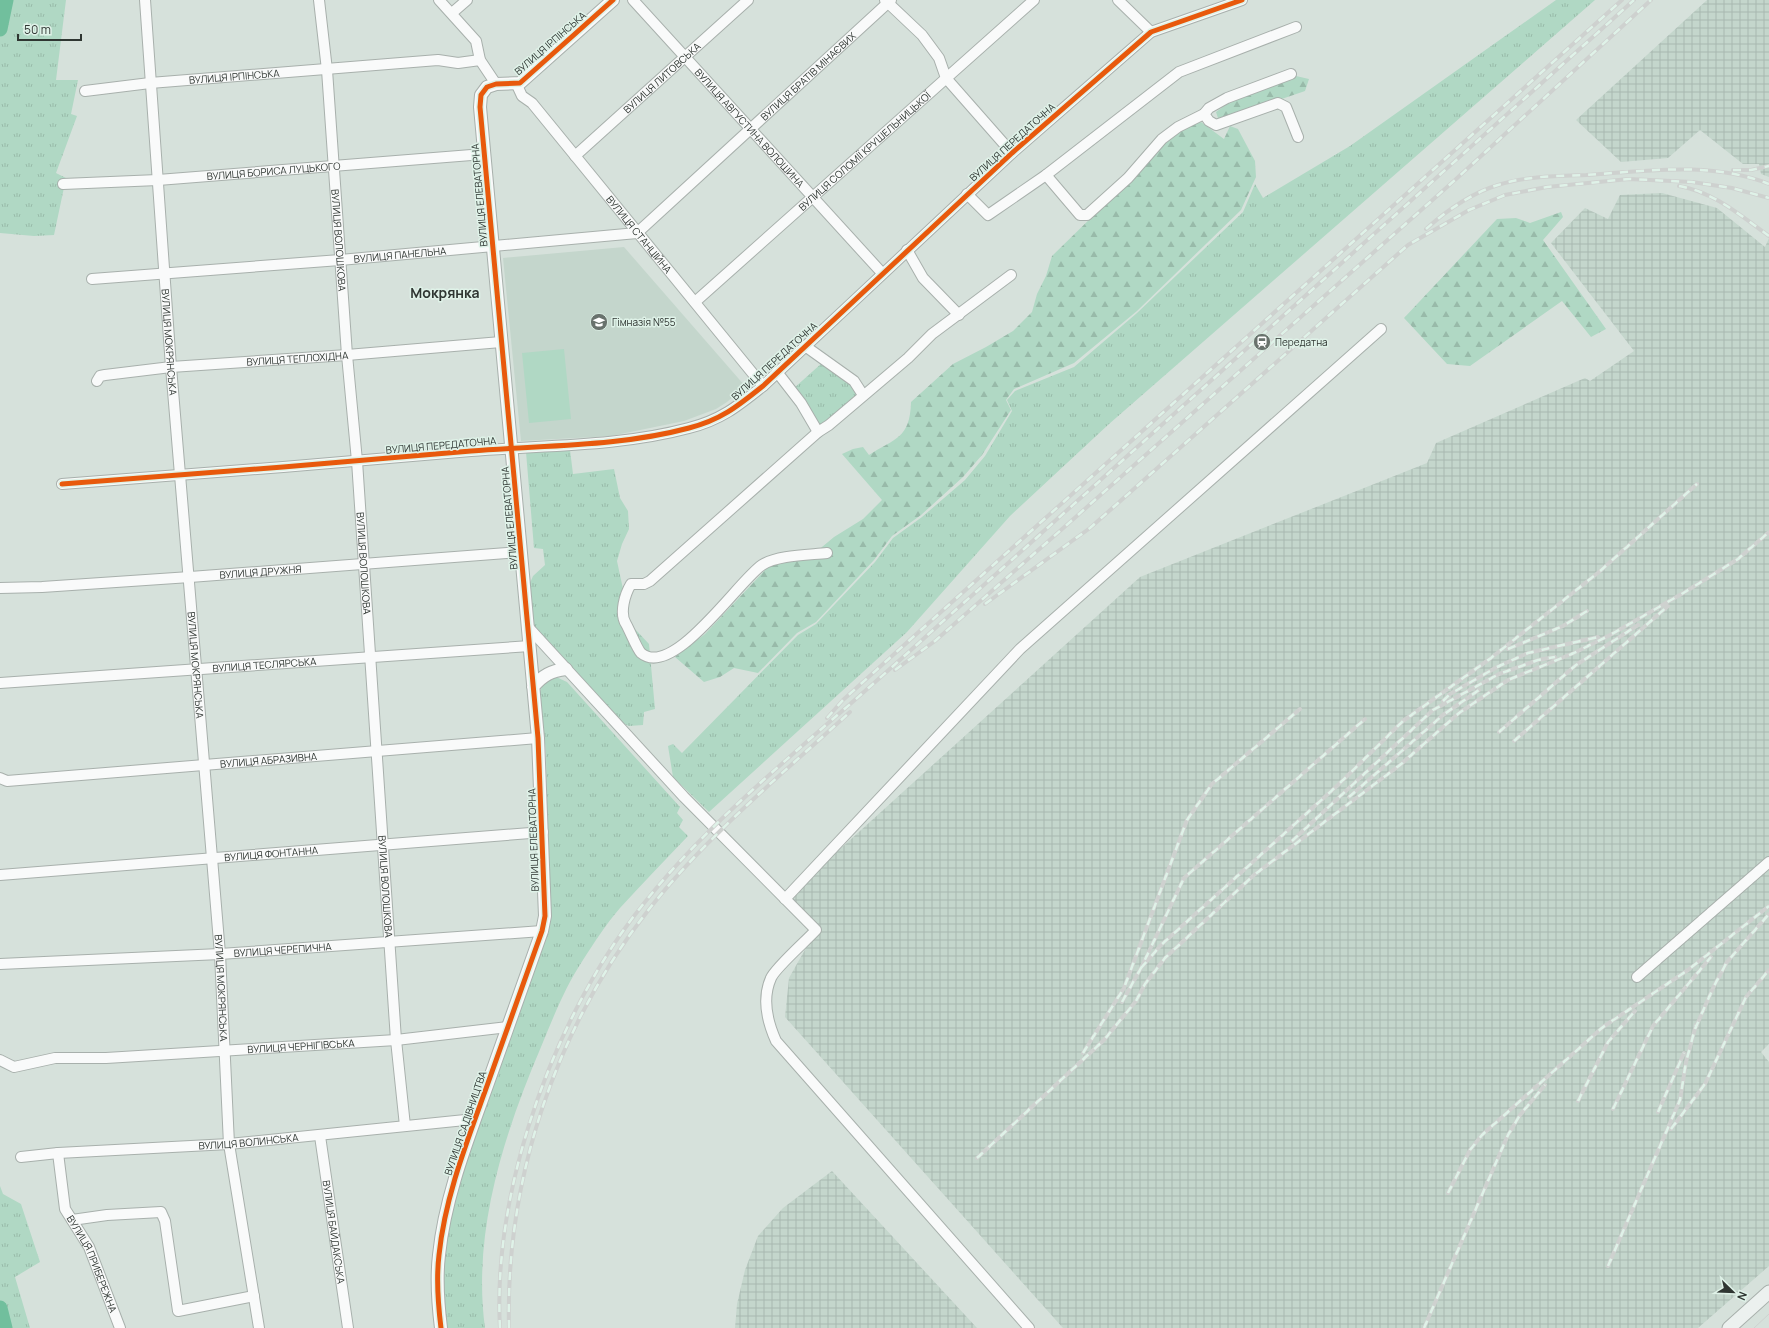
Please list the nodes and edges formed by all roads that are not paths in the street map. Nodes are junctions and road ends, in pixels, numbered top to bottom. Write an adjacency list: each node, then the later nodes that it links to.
1 (145, 0): 20 (street, ВУЛИЦЯ МОКРЯНСЬКА)
2 (319, 0): 17 (street, ВУЛИЦЯ ВОЛОШКОВА)
3 (439, 0): 12 (street)
4 (467, 0): 12 (street)
5 (613, 0): 21 (street, ВУЛИЦЯ ІРПІНСЬКА)
6 (633, 0): 15 (street, ВУЛИЦЯ АВГУСТИНА ВОЛОШИНА)
7 (748, 0): 15 (street, ВУЛИЦЯ ЛИТОВСЬКА)
8 (1034, 0): 19 (street, ВУЛИЦЯ СОЛОМІЇ КРУШЕЛЬНИЦЬКОЇ)
9 (1118, 0): 14 (street)
10 (1242, 0): 14 (street, ВУЛИЦЯ ПЕРЕДАТОЧНА)
11 (888, 1): 19 (street); 25 (street, ВУЛИЦЯ БРАТІВ МІНАЄВИХ)
12 (452, 13): 16 (street)
13 (1296, 27): 31 (street)
14 (1151, 32): 27 (street, ВУЛИЦЯ ПЕРЕДАТОЧНА)
15 (685, 57): 25 (street, ВУЛИЦЯ АВГУСТИНА ВОЛОШИНА); 29 (street, ВУЛИЦЯ ЛИТОВСЬКА)
16 (480, 60): 17 (street, ВУЛИЦЯ ІРПІНСЬКА); 22 (street)
17 (327, 70): 20 (street, ВУЛИЦЯ ІРПІНСЬКА); 30 (street, ВУЛИЦЯ ВОЛОШКОВА)
18 (1291, 74): 24 (street)
19 (946, 78): 27 (street); 35 (street, ВУЛИЦЯ СОЛОМІЇ КРУШЕЛЬНИЦЬКОЇ)
20 (150, 83): 23 (street, ВУЛИЦЯ ІРПІНСЬКА); 32 (street, ВУЛИЦЯ МОКРЯНСЬКА)
21 (516, 83): 22 (street); 29 (street, ВУЛИЦЯ СТАНЦІЙНА)
22 (496, 84): 28 (street, ВУЛИЦЯ ЕЛЕВАТОРНА)
23 (85, 91)
24 (1204, 114): 26 (street); 31 (street)
25 (750, 128): 35 (street, ВУЛИЦЯ АВГУСТИНА ВОЛОШИНА); 36 (street, ВУЛИЦЯ БРАТІВ МІНАЄВИХ)
26 (1298, 137)
27 (1012, 153): 34 (street, ВУЛИЦЯ ПЕРЕДАТОЧНА)
28 (484, 154): 30 (street, ВУЛИЦЯ БОРИСА ЛУЦЬКОГО); 37 (street, ВУЛИЦЯ ЕЛЕВАТОРНА)
29 (575, 156): 36 (street, ВУЛИЦЯ СТАНЦІЙНА)
30 (332, 165): 32 (street, ВУЛИЦЯ БОРИСА ЛУЦЬКОГО); 39 (street, ВУЛИЦЯ ВОЛОШКОВА)
31 (1046, 175): 34 (street)
32 (158, 180): 33 (street, ВУЛИЦЯ БОРИСА ЛУЦЬКОГО); 40 (street, ВУЛИЦЯ МОКРЯНСЬКА)
33 (64, 184)
34 (967, 194): 38 (street, ВУЛИЦЯ ПЕРЕДАТОЧНА)
35 (812, 197): 41 (street, ВУЛИЦЯ АВГУСТИНА ВОЛОШИНА); 44 (street, ВУЛИЦЯ СОЛОМІЇ КРУШЕЛЬНИЦЬКОЇ)
36 (637, 233): 37 (street, ВУЛИЦЯ ПАНЕЛЬНА); 44 (street, ВУЛИЦЯ СТАНЦІЙНА)
37 (493, 245): 39 (street, ВУЛИЦЯ ПАНЕЛЬНА); 47 (street, ВУЛИЦЯ ЕЛЕВАТОРНА)
38 (908, 250): 41 (street, ВУЛИЦЯ ПЕРЕДАТОЧНА); 45 (street)
39 (340, 260): 40 (street, ВУЛИЦЯ ПАНЕЛЬНА); 49 (street, ВУЛИЦЯ ВОЛОШКОВА)
40 (165, 273): 43 (street, ВУЛИЦЯ ПАНЕЛЬНА); 50 (street, ВУЛИЦЯ МОКРЯНСЬКА)
41 (882, 273): 48 (street, ВУЛИЦЯ ПЕРЕДАТОЧНА)
42 (1011, 275): 45 (street)
43 (92, 279)
44 (695, 302): 53 (street, ВУЛИЦЯ СТАНЦІЙНА)
45 (959, 315): 54 (street)
46 (1381, 329): 81 (street)
47 (502, 342): 49 (street, ВУЛИЦЯ ТЕПЛОХІДНА); 56 (street, ВУЛИЦЯ ЕЛЕВАТОРНА)
48 (805, 346): 51 (street, ВУЛИЦЯ ПЕРЕДАТОЧНА); 54 (street)
49 (347, 355): 50 (street, ВУЛИЦЯ ТЕПЛОХІДНА); 57 (street, ВУЛИЦЯ ВОЛОШКОВА)
50 (171, 367): 52 (street, ВУЛИЦЯ ТЕПЛОХІДНА); 58 (street, ВУЛИЦЯ МОКРЯНСЬКА)
51 (777, 372): 53 (street, ВУЛИЦЯ ПЕРЕДАТОЧНА); 55 (street)
52 (97, 381)
53 (763, 386): 56 (street, ВУЛИЦЯ ПЕРЕДАТОЧНА)
54 (863, 395): 55 (street)
55 (818, 432): 61 (street)
56 (511, 448): 57 (street, ВУЛИЦЯ ПЕРЕДАТОЧНА); 60 (street, ВУЛИЦЯ ЕЛЕВАТОРНА)
57 (357, 461): 58 (street, ВУЛИЦЯ ПЕРЕДАТОЧНА); 62 (street, ВУЛИЦЯ ВОЛОШКОВА)
58 (180, 475): 59 (street, ВУЛИЦЯ ПЕРЕДАТОЧНА); 63 (street, ВУЛИЦЯ МОКРЯНСЬКА)
59 (62, 484)
60 (521, 552): 62 (street, ВУЛИЦЯ ДРУЖНЯ); 65 (street, ВУЛИЦЯ ЕЛЕВАТОРНА)
61 (827, 552)
62 (363, 564): 63 (street, ВУЛИЦЯ ДРУЖНЯ); 67 (street, ВУЛИЦЯ ВОЛОШКОВА)
63 (190, 577): 64 (street, ВУЛИЦЯ ДРУЖНЯ); 69 (street, ВУЛИЦЯ МОКРЯНСЬКА)
64 (0, 588)
65 (528, 627): 66 (street, ВУЛИЦЯ ЕЛЕВАТОРНА); 68 (street)
66 (530, 646): 67 (street, ВУЛИЦЯ ТЕСЛЯРСЬКА); 71 (street, ВУЛИЦЯ ЕЛЕВАТОРНА)
67 (369, 656): 69 (street, ВУЛИЦЯ ТЕСЛЯРСЬКА); 73 (street, ВУЛИЦЯ ВОЛОШКОВА)
68 (566, 669): 71 (street); 81 (street)
69 (196, 670): 70 (street, ВУЛИЦЯ ТЕСЛЯРСЬКА); 74 (street, ВУЛИЦЯ МОКРЯНСЬКА)
70 (0, 683)
71 (533, 687): 72 (street, ВУЛИЦЯ ЕЛЕВАТОРНА)
72 (538, 738): 73 (street, ВУЛИЦЯ АБРАЗИВНА); 76 (street, ВУЛИЦЯ ЕЛЕВАТОРНА)
73 (376, 751): 74 (street, ВУЛИЦЯ АБРАЗИВНА); 77 (street, ВУЛИЦЯ ВОЛОШКОВА)
74 (204, 764): 75 (street, ВУЛИЦЯ АБРАЗИВНА); 78 (street, ВУЛИЦЯ МОКРЯНСЬКА)
75 (0, 778)
76 (543, 832): 77 (street, ВУЛИЦЯ ФОНТАННА); 82 (street, ВУЛИЦЯ ЕЛЕВАТОРНА)
77 (383, 845): 78 (street, ВУЛИЦЯ ФОНТАННА); 83 (street, ВУЛИЦЯ ВОЛОШКОВА)
78 (212, 858): 80 (street, ВУЛИЦЯ ФОНТАННА); 84 (street, ВУЛИЦЯ МОКРЯНСЬКА)
79 (1769, 862): 86 (street)
80 (0, 875)
81 (785, 899): 104 (street)
82 (542, 931): 83 (street, ВУЛИЦЯ ЧЕРЕПИЧНА); 87 (street, ВУЛИЦЯ САДІВНИЦТВА)
83 (390, 941): 84 (street, ВУЛИЦЯ ЧЕРЕПИЧНА); 88 (street, ВУЛИЦЯ ВОЛОШКОВА)
84 (220, 954): 85 (street, ВУЛИЦЯ ЧЕРЕПИЧНА); 89 (street, ВУЛИЦЯ МОКРЯНСЬКА)
85 (0, 964)
86 (1637, 977)
87 (508, 1027): 88 (street, ВУЛИЦЯ ЧЕРНІГІВСЬКА); 91 (street, ВУЛИЦЯ САДІВНИЦТВА)
88 (396, 1040): 89 (street, ВУЛИЦЯ ЧЕРНІГІВСЬКА); 92 (street, ВУЛИЦЯ ВОЛОШКОВА)
89 (224, 1051): 90 (street, ВУЛИЦЯ ЧЕРНІГІВСЬКА); 94 (street, ВУЛИЦЯ МОКРЯНСЬКА)
90 (0, 1060)
91 (475, 1119): 92 (street, ВУЛИЦЯ ВОЛИНСЬКА); 103 (street, ВУЛИЦЯ САДІВНИЦТВА)
92 (405, 1126): 93 (street, ВУЛИЦЯ ВОЛИНСЬКА)
93 (320, 1136): 94 (street, ВУЛИЦЯ ВОЛИНСЬКА); 102 (street, ВУЛИЦЯ БАЙДАКСЬКА)
94 (229, 1144): 95 (street, ВУЛИЦЯ ВОЛИНСЬКА); 99 (street, ВУЛИЦЯ МОКРЯНСЬКА)
95 (58, 1153): 96 (street, ВУЛИЦЯ ВОЛИНСЬКА); 97 (street, ВУЛИЦЯ ПРИБЕРЕЖНА)
96 (21, 1157)
97 (72, 1220): 99 (street); 100 (street, ВУЛИЦЯ ПРИБЕРЕЖНА)
98 (1769, 1292): 105 (main road)
99 (254, 1296): 101 (street, ВУЛИЦЯ МОКРЯНСЬКА)
100 (120, 1328)
101 (259, 1328)
102 (348, 1328)
103 (441, 1328)
104 (1029, 1328)
105 (1729, 1328)

